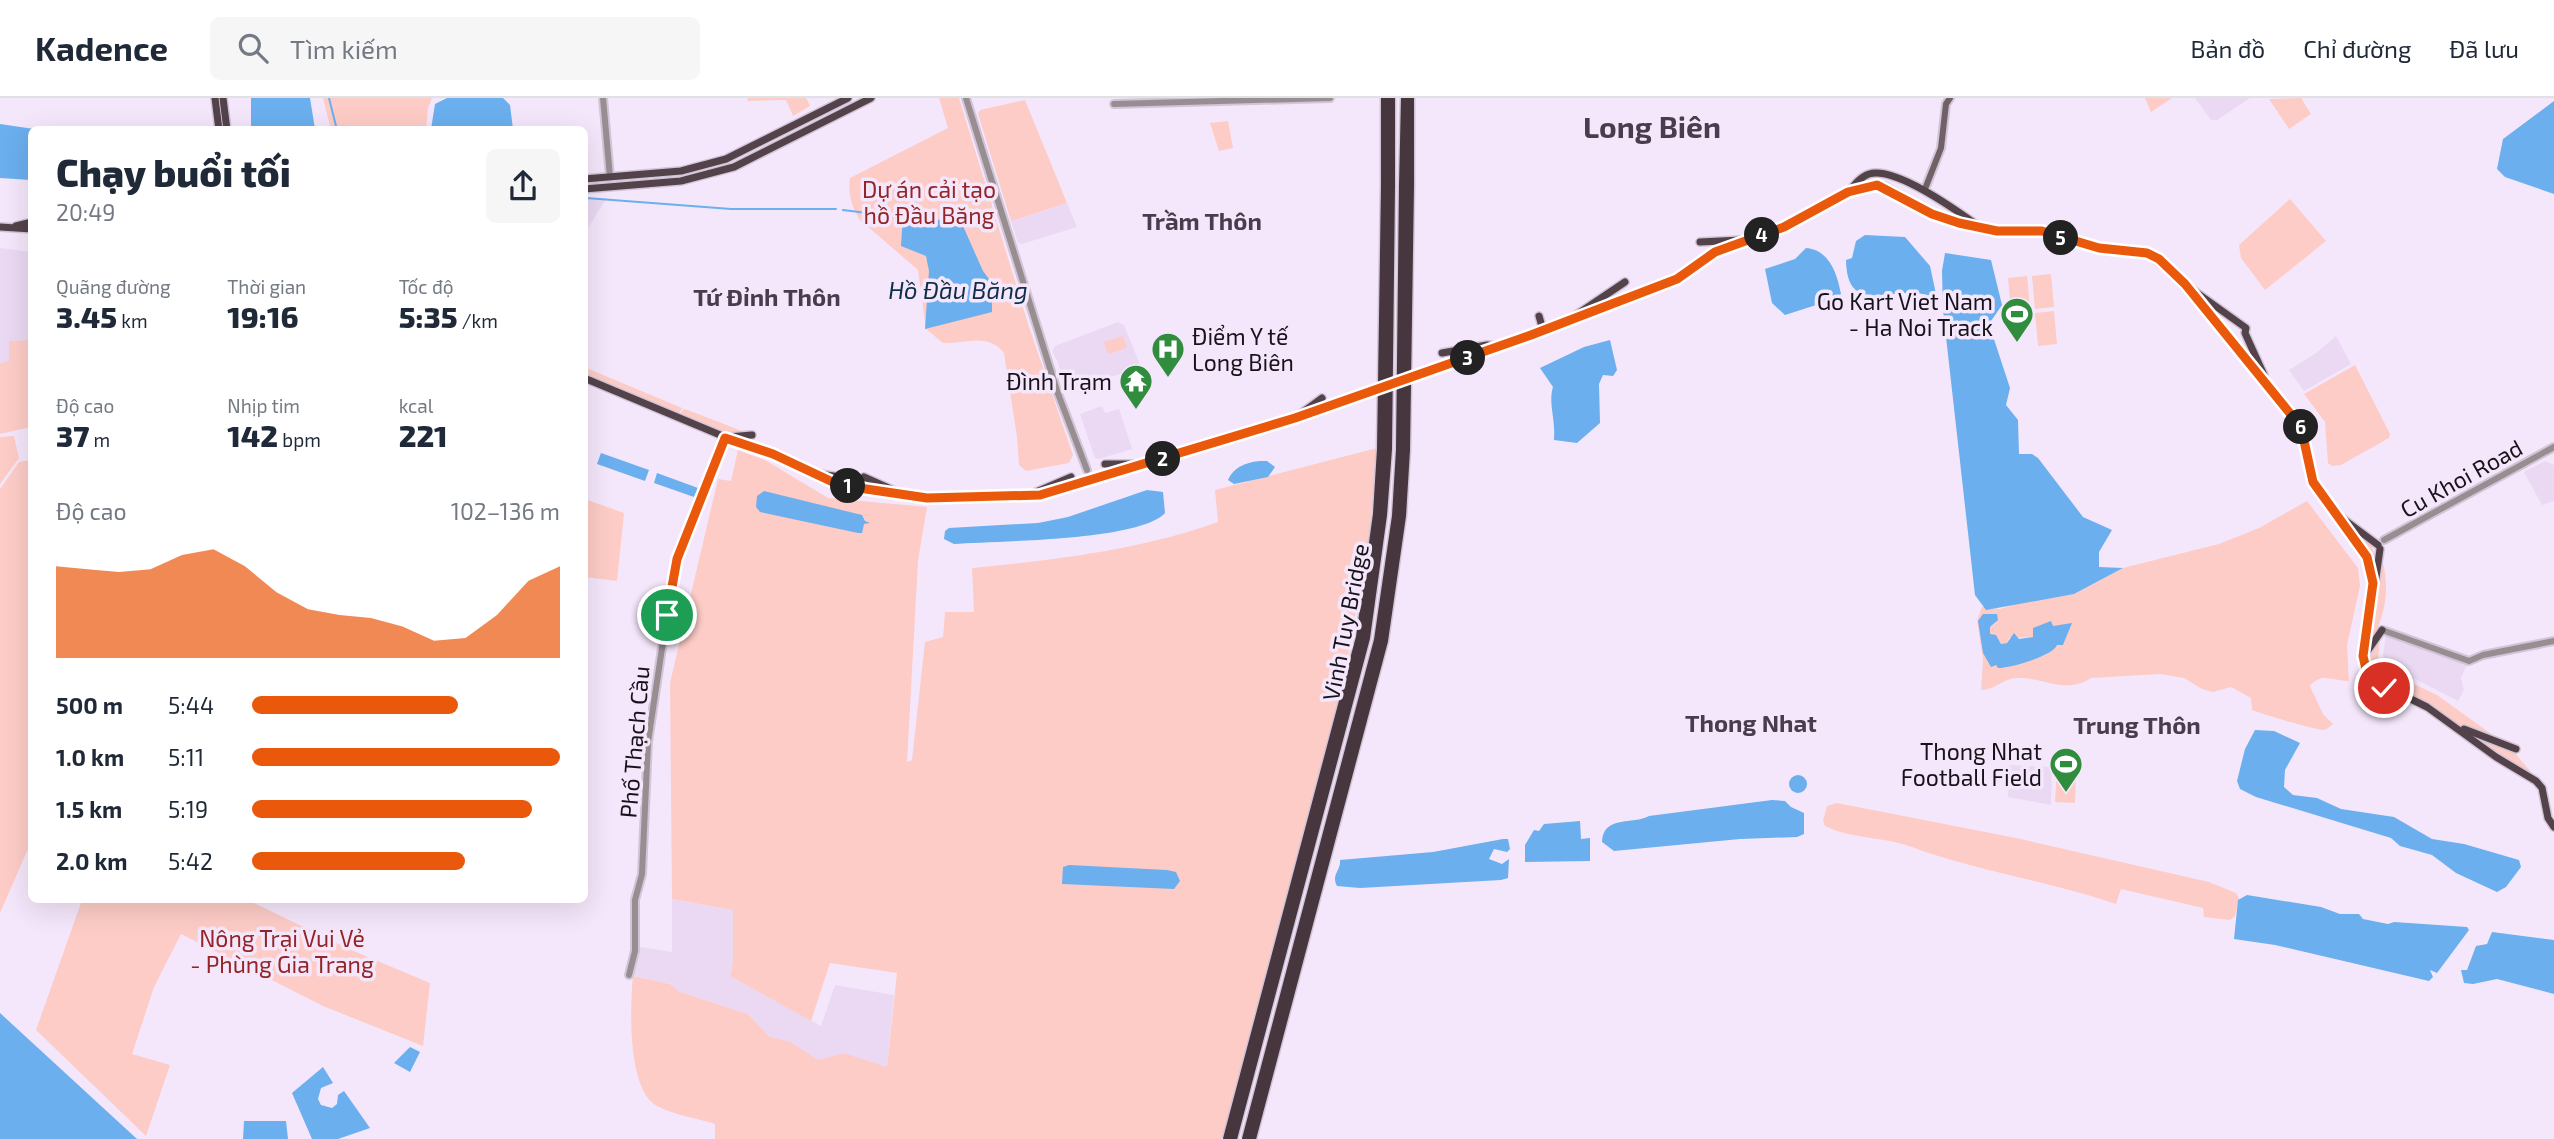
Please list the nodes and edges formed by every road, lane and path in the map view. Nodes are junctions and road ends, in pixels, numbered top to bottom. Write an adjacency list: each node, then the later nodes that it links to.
1 (215, 98): 12 (main road)
2 (223, 98): 13 (main road)
3 (603, 98): 16 (street)
4 (848, 98): 16 (main road)
5 (871, 98): 18 (main road)
6 (967, 98): 44 (street)
7 (1329, 98): 11 (street)
8 (1388, 98): 14 (highway, Vinh Tuy Bridge)
9 (1407, 98): 15 (highway, Vinh Tuy Bridge)
10 (1950, 98): 19 (main road)
11 (1114, 104)
12 (218, 126)
13 (226, 126)
14 (1388, 134): 60 (highway, Vinh Tuy Bridge, bridge); 61 (highway, Vinh Tuy Bridge, bridge)
15 (1407, 134): 62 (highway, Vinh Tuy Bridge, bridge); 63 (highway, Vinh Tuy Bridge, bridge)
16 (610, 177): 17 (main road)
17 (588, 179)
18 (588, 189)
19 (1925, 189): 20 (main road); 23 (main road)
20 (1848, 192): 23 (main road); 25 (main road)
21 (28, 223): 22 (main road)
22 (4, 227): 24 (main road)
23 (1980, 227): 28 (main road)
24 (28, 229)
25 (1746, 240): 26 (main road); 30 (main road)
26 (1700, 242)
27 (1625, 282): 30 (main road)
28 (2185, 284): 35 (main road); 35 (main road)
29 (1539, 316): 31 (main road)
30 (1565, 322): 31 (main road)
31 (1543, 330): 32 (main road)
32 (1500, 346): 33 (main road); 37 (main road)
33 (1442, 353)
34 (588, 380): 39 (main road)
35 (2269, 386): 50 (main road)
36 (1322, 398): 37 (main road)
37 (1295, 418): 41 (main road)
38 (752, 435): 39 (main road)
39 (725, 438): 43 (main road); 59 (street, Phố Thạch Cầu)
40 (2554, 447): 51 (street, Cu Khoi Road)
41 (1151, 463): 42 (main road); 49 (main road)
42 (1105, 464)
43 (799, 466): 45 (main road); 48 (main road)
44 (1087, 470)
45 (841, 477)
46 (864, 477): 48 (main road)
47 (1071, 477): 49 (main road)
48 (910, 495): 49 (main road)
49 (1024, 498)
50 (2329, 509): 51 (main road); 52 (main road)
51 (2381, 545): 52 (main road)
52 (2371, 599): 55 (main road)
53 (2382, 629): 54 (street); 55 (main road)
54 (2554, 641)
55 (2363, 656): 56 (main road)
56 (2456, 727): 57 (main road); 58 (main road)
57 (2516, 749)
58 (2554, 827)
59 (629, 975)
60 (1227, 1139)
61 (1233, 1139)
62 (1246, 1139)
63 (1252, 1139)

